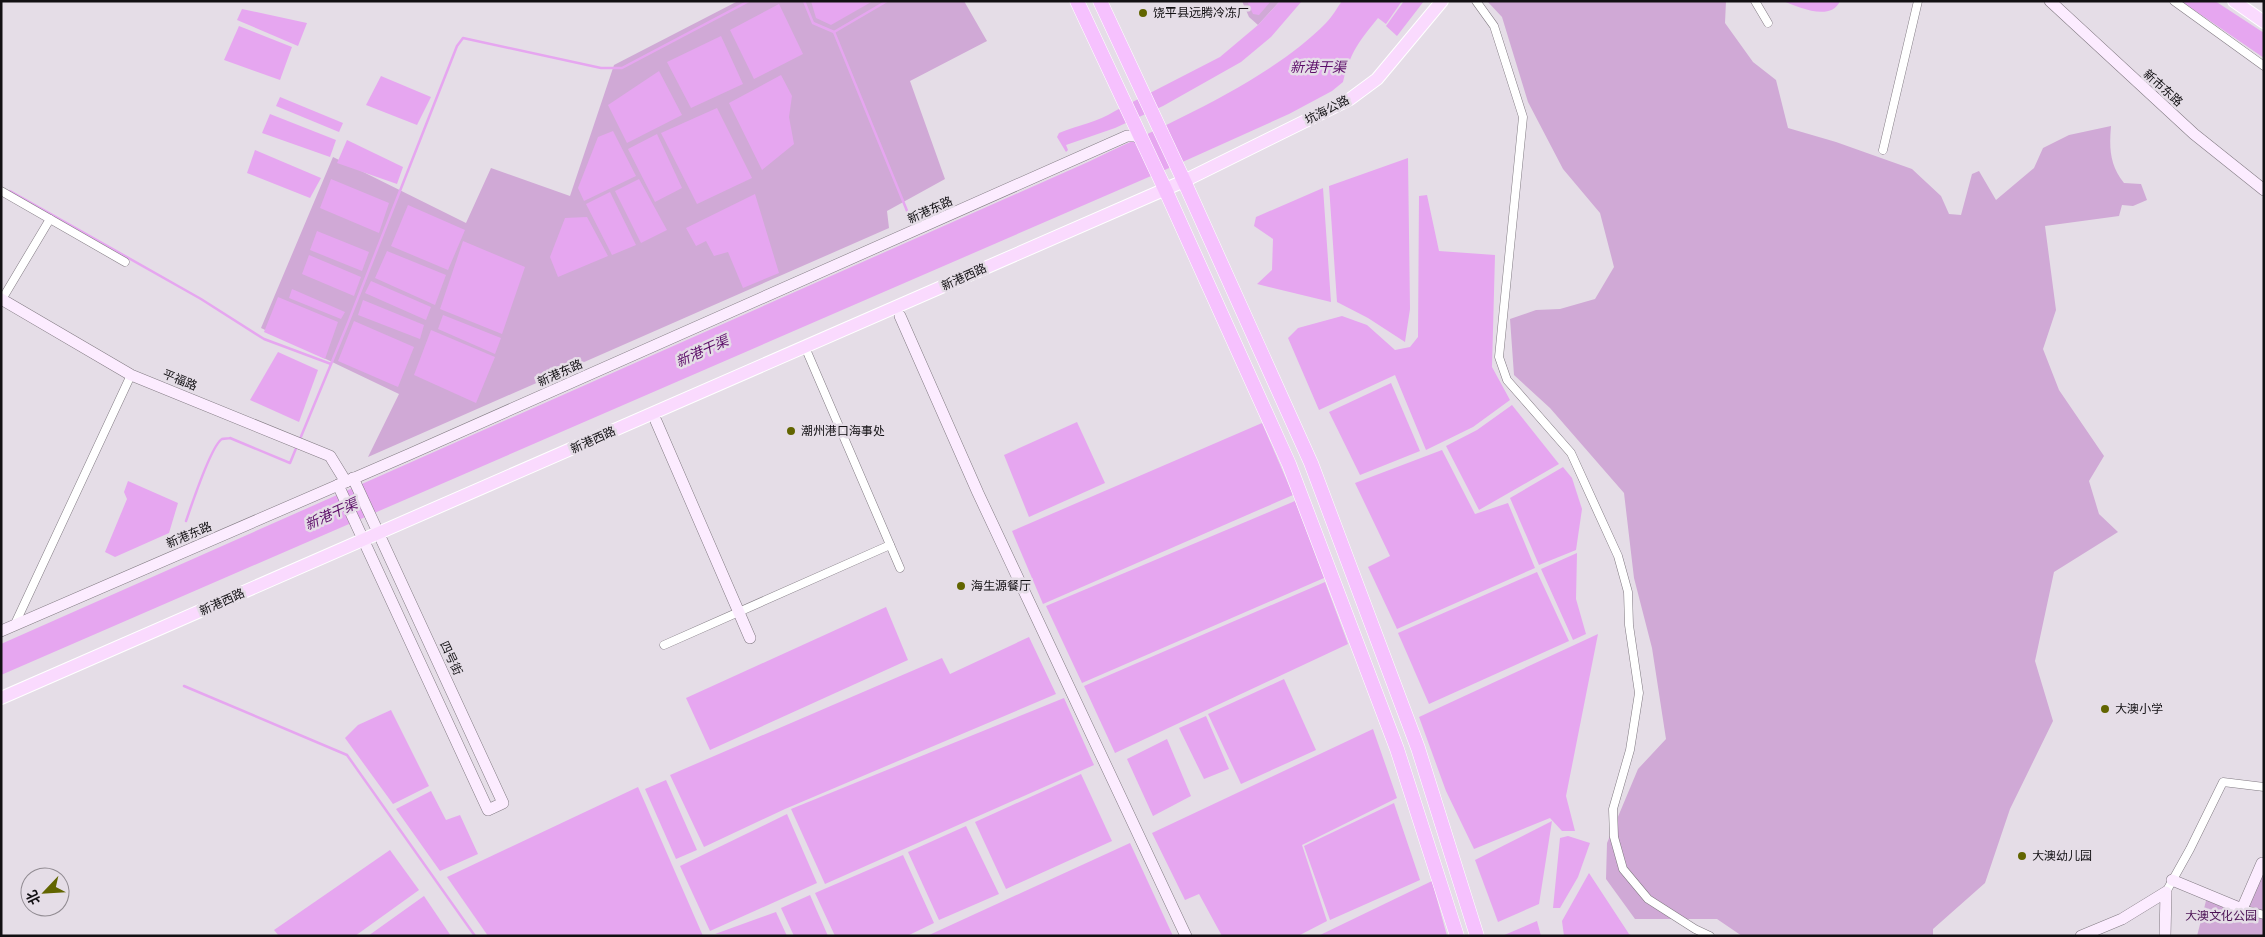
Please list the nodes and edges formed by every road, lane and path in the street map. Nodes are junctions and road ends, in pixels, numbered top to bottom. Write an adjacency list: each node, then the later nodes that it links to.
1 (1078, 1): 13 (highway)
2 (1100, 1): 15 (highway)
3 (1442, 1): 15 (main road, 坑海公路)
4 (1476, 1): 44 (street)
5 (1755, 1): 11 (street)
6 (1918, 1): 14 (street)
7 (2050, 1): 17 (main road, 新市东路)
8 (2174, 1): 12 (street)
9 (2234, 1): 10 (main road)
10 (2264, 22)
11 (1768, 23)
12 (2264, 66)
13 (1135, 132): 16 (highway); 26 (main road, 新港东路)
14 (1883, 150)
15 (1184, 181): 16 (main road, 新港西路); 43 (highway)
16 (1163, 184): 34 (main road, 新港西路); 42 (highway)
17 (2264, 190)
18 (1, 191): 19 (street)
19 (50, 219): 20 (street); 21 (street)
20 (124, 262)
21 (2, 300): 24 (main road, 平福路)
22 (900, 316): 41 (main road)
23 (808, 354): 27 (street)
24 (131, 375): 26 (main road, 平福路); 30 (street)
25 (656, 421): 29 (main road)
26 (346, 482): 26 (main road, 四号街); 30 (main road, 新港东路)
27 (890, 545): 28 (street); 29 (street)
28 (900, 568)
29 (739, 612): 32 (main road); 33 (street)
30 (14, 626): 31 (main road, 新港东路)
31 (1, 631)
32 (750, 638)
33 (664, 646)
34 (1, 698)
35 (2264, 787): 37 (street)
36 (2264, 864): 39 (main road)
37 (2172, 880): 38 (street); 39 (main road)
38 (2166, 892): 45 (main road); 46 (main road)
39 (2242, 909): 40 (street)
40 (2264, 915)
41 (1186, 936)
42 (1457, 936)
43 (1477, 936)
44 (1710, 936)
45 (2082, 936)
46 (2165, 936)

